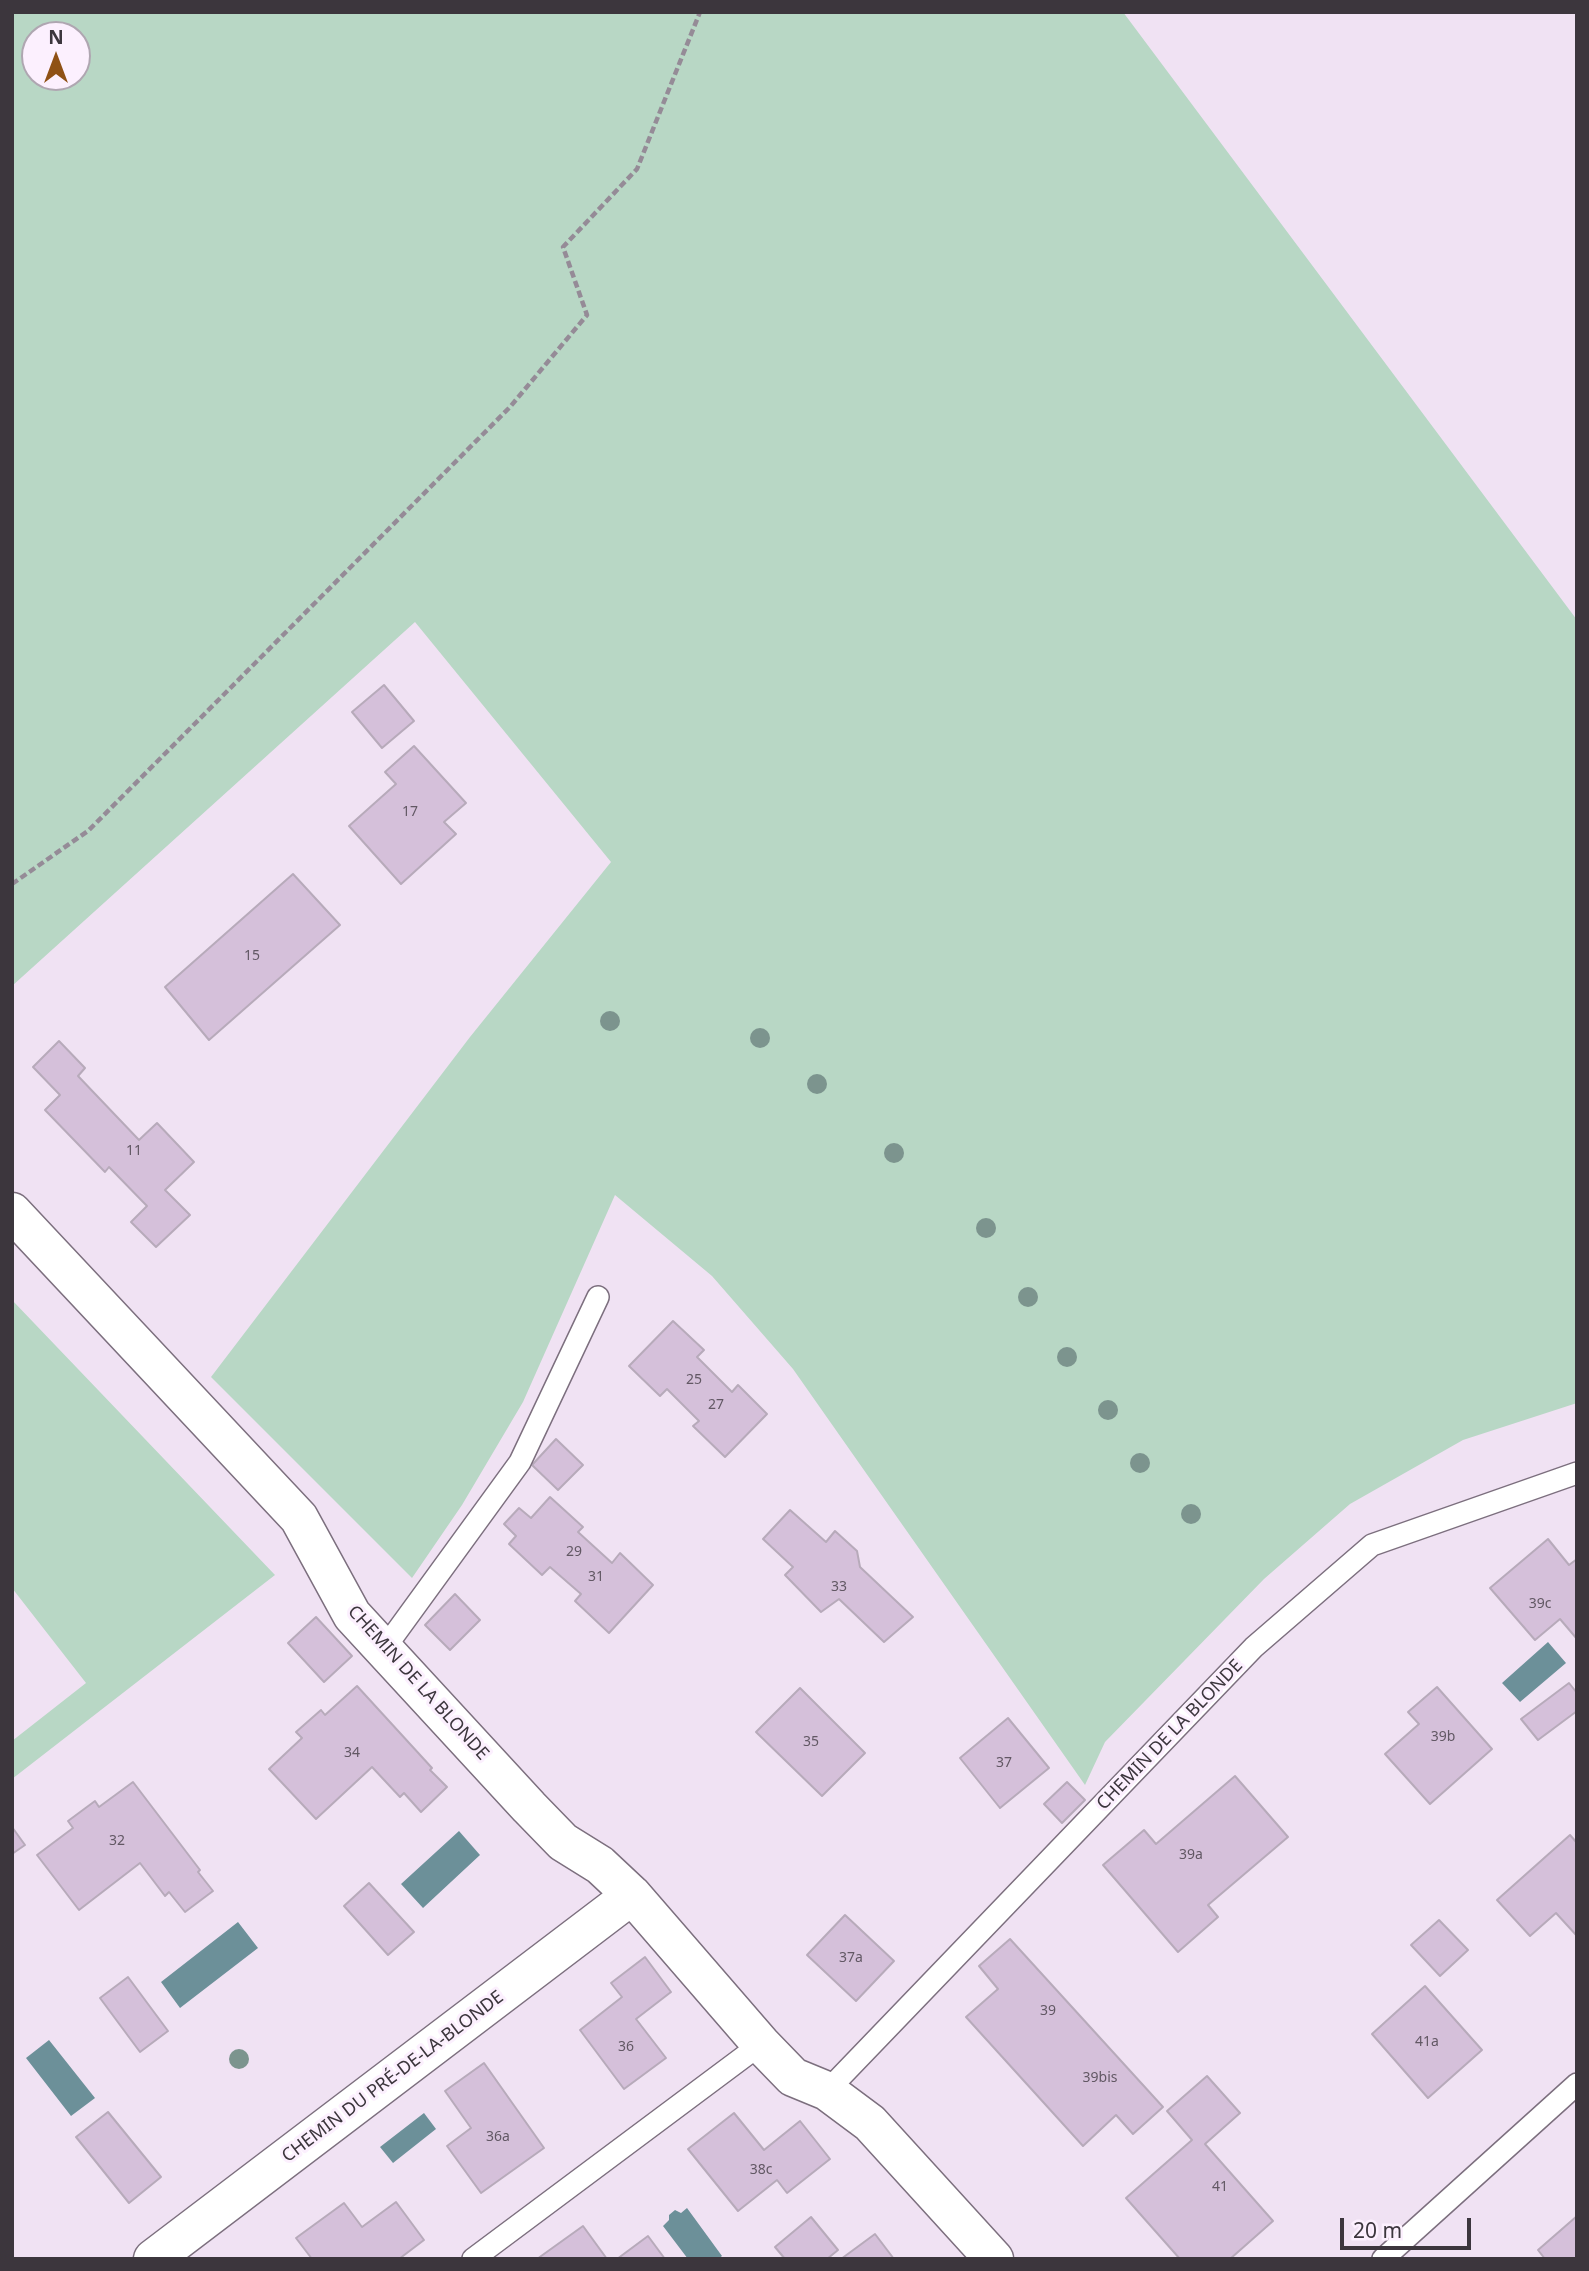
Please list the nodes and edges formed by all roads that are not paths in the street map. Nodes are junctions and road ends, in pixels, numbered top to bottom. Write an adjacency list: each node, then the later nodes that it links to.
1 (12, 1212): 4 (street, CHEMIN DE LA BLONDE)
2 (598, 1297): 4 (lane)
3 (1577, 1473): 8 (lane, CHEMIN DE LA BLONDE)
4 (384, 1649): 5 (street, CHEMIN DE LA BLONDE)
5 (632, 1895): 6 (street, CHEMIN DE LA BLONDE); 9 (street, CHEMIN DU PRÉ-DE-LA-BLONDE)
6 (761, 2044): 8 (street, CHEMIN DE LA BLONDE); 10 (lane)
7 (1577, 2084): 12 (lane)
8 (827, 2091): 11 (street, CHEMIN DE LA BLONDE)
9 (153, 2259)
10 (473, 2259)
11 (994, 2259)
12 (1383, 2259)

